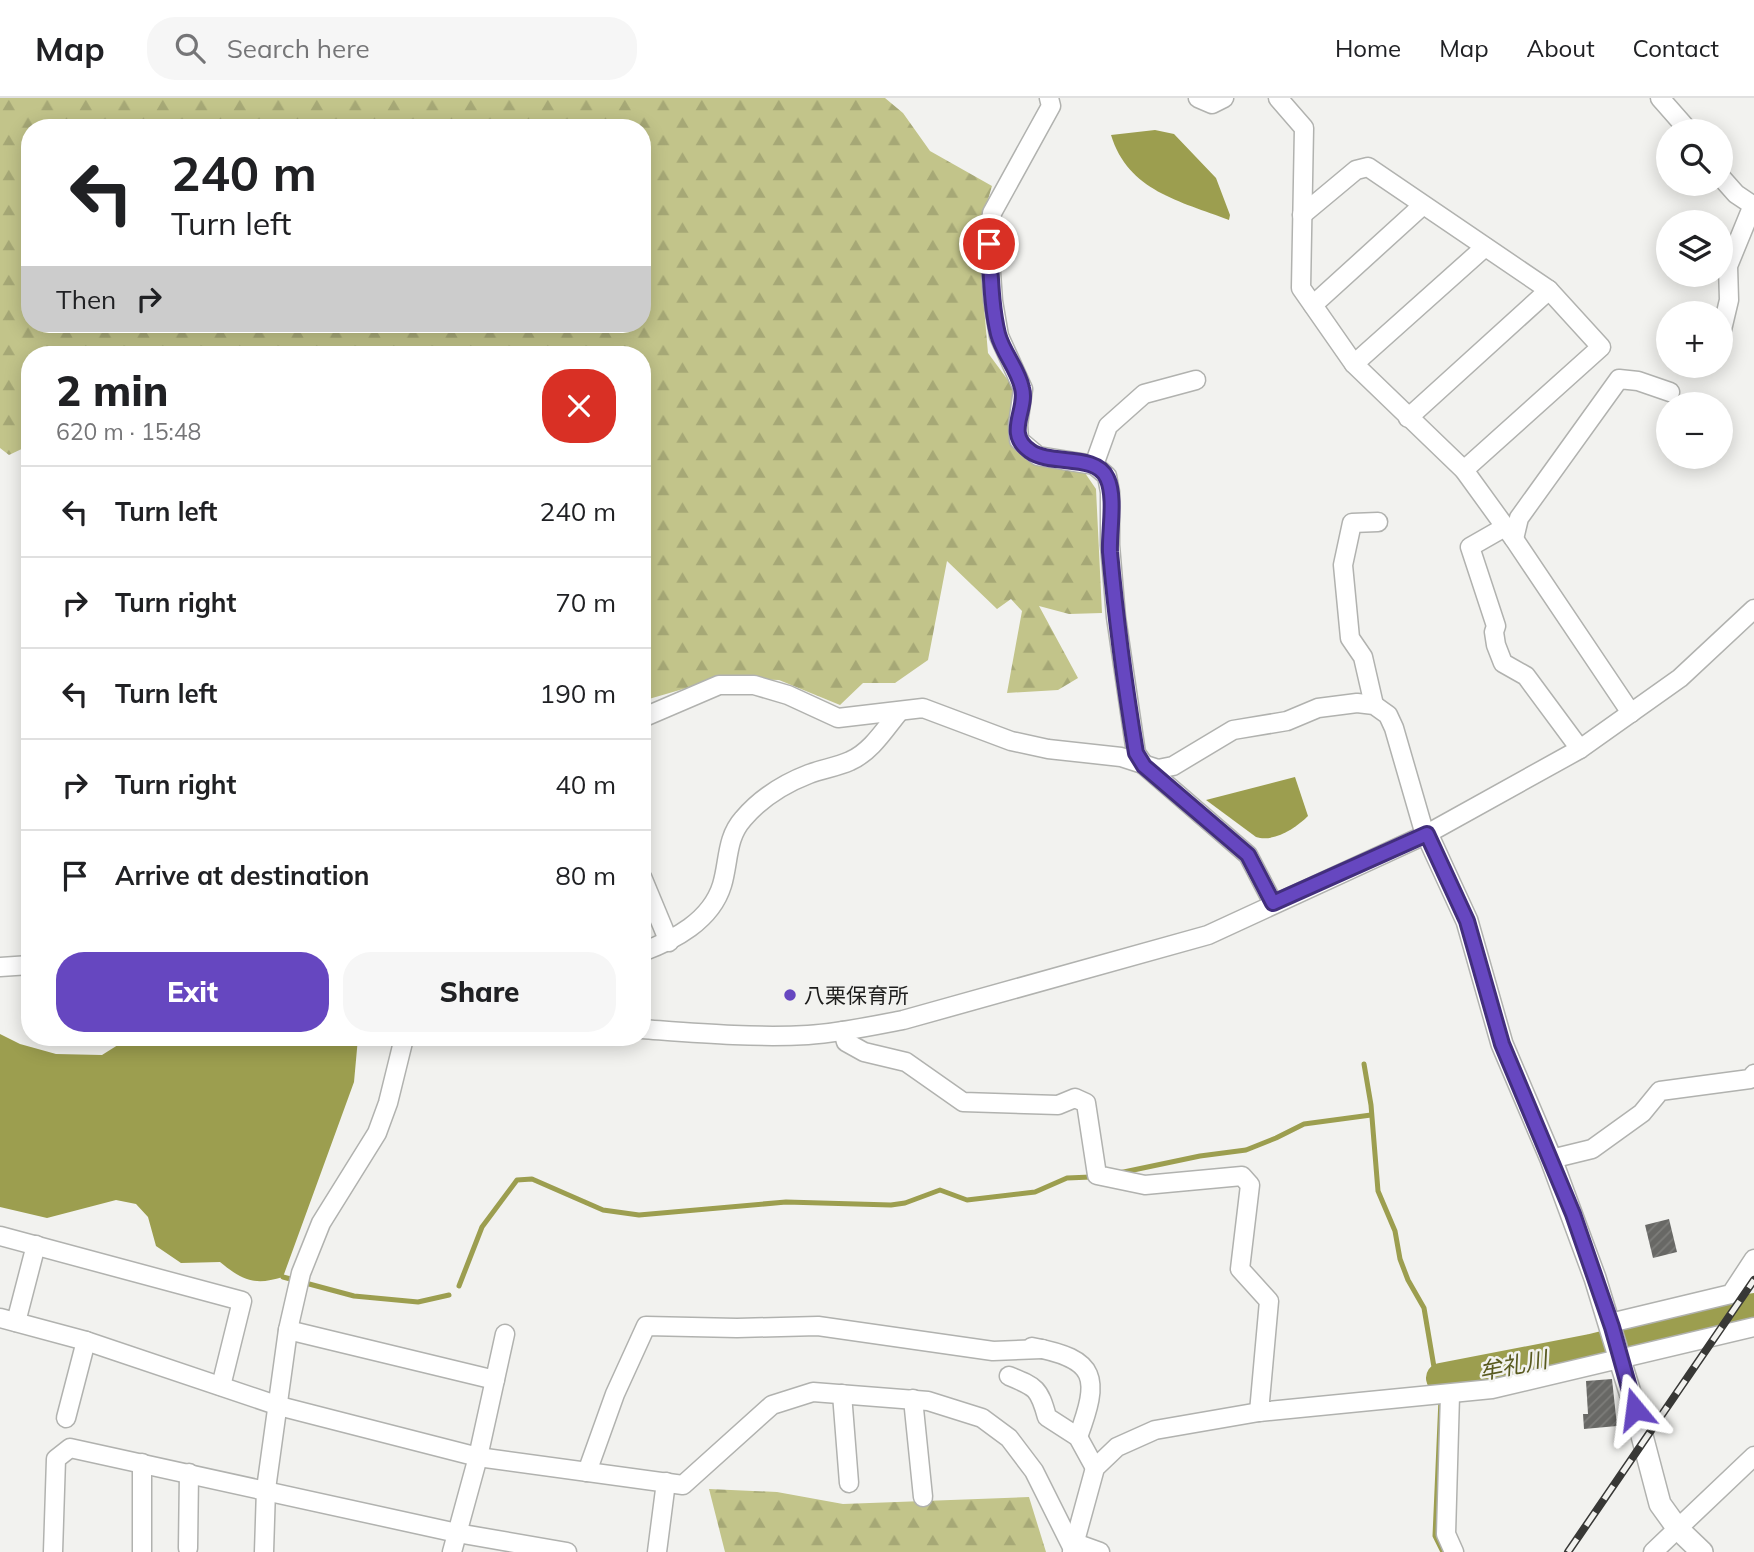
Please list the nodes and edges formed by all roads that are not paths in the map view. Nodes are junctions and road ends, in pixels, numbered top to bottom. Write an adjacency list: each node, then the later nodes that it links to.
1 (1049, 98): 19 (street)
2 (1198, 98): 3 (street)
3 (1224, 98)
4 (1278, 98): 10 (street)
5 (1660, 98): 6 (street)
6 (1678, 119)
7 (1733, 191): 9 (street)
8 (1423, 205): 10 (street); 11 (street); 14 (street)
9 (1754, 205): 13 (street)
10 (1302, 215): 14 (street)
11 (1485, 247): 12 (street); 15 (street)
12 (1549, 290): 18 (street); 20 (street)
13 (1728, 301)
14 (1313, 305): 15 (street)
15 (1354, 364): 18 (street)
16 (1196, 380): 19 (street)
17 (1670, 392): 22 (street)
18 (1408, 418): 20 (street)
19 (1094, 465): 29 (street)
20 (1464, 470): 22 (street)
21 (1378, 522): 24 (street)
22 (1510, 533): 26 (street); 28 (street)
23 (1754, 609): 26 (street)
24 (1374, 705): 29 (street); 30 (street)
25 (899, 712): 27 (street); 29 (street); 33 (street)
26 (1631, 713): 28 (street)
27 (651, 714)
28 (1580, 749): 30 (street)
29 (1144, 766): 32 (street)
30 (1426, 835): 32 (street); 41 (street)
31 (651, 899): 33 (street)
32 (1273, 903): 38 (street)
33 (669, 942): 34 (street)
34 (651, 949)
35 (21, 965): 36 (street)
36 (0, 967)
37 (651, 1030): 38 (street)
38 (843, 1031): 61 (street)
39 (402, 1046): 48 (street)
40 (1754, 1074): 41 (street)
41 (1552, 1159): 46 (street)
42 (0, 1236): 43 (street)
43 (36, 1245): 45 (street); 56 (street)
44 (1754, 1259): 46 (street)
45 (5, 1323): 51 (street)
46 (1611, 1325): 53 (street)
47 (1754, 1327): 53 (street)
48 (288, 1330): 55 (street); 60 (street)
49 (505, 1334): 55 (street)
50 (957, 1334): 52 (street)
51 (86, 1341): 56 (street); 62 (street)
52 (1042, 1349): 63 (street); 68 (street)
53 (1621, 1360): 58 (street); 74 (street)
54 (1009, 1376): 63 (street)
55 (495, 1380): 65 (street)
56 (221, 1386): 60 (street)
57 (842, 1394): 59 (street); 70 (street); 71 (street)
58 (1450, 1395): 61 (street); 85 (street)
59 (912, 1399): 73 (street); 77 (street)
60 (279, 1406): 65 (street); 72 (street)
61 (1259, 1412): 67 (street)
62 (66, 1418)
63 (1079, 1437): 67 (street)
64 (1754, 1456): 74 (street)
65 (478, 1457): 68 (street); 75 (street)
66 (142, 1463): 69 (street); 78 (street); 79 (street)
67 (1095, 1468): 77 (street)
68 (587, 1472): 70 (street)
69 (189, 1473): 72 (street); 76 (street)
70 (666, 1482): 83 (street)
71 (849, 1483)
72 (265, 1489): 75 (street); 80 (street)
73 (923, 1497)
74 (1678, 1529): 86 (street); 87 (street)
75 (457, 1534): 81 (street); 82 (street)
76 (188, 1548)
77 (1074, 1548): 84 (street)
78 (53, 1552)
79 (142, 1552)
80 (264, 1552)
81 (452, 1552)
82 (566, 1552)
83 (657, 1552)
84 (1100, 1552)
85 (1454, 1552)
86 (1653, 1552)
87 (1702, 1552)

